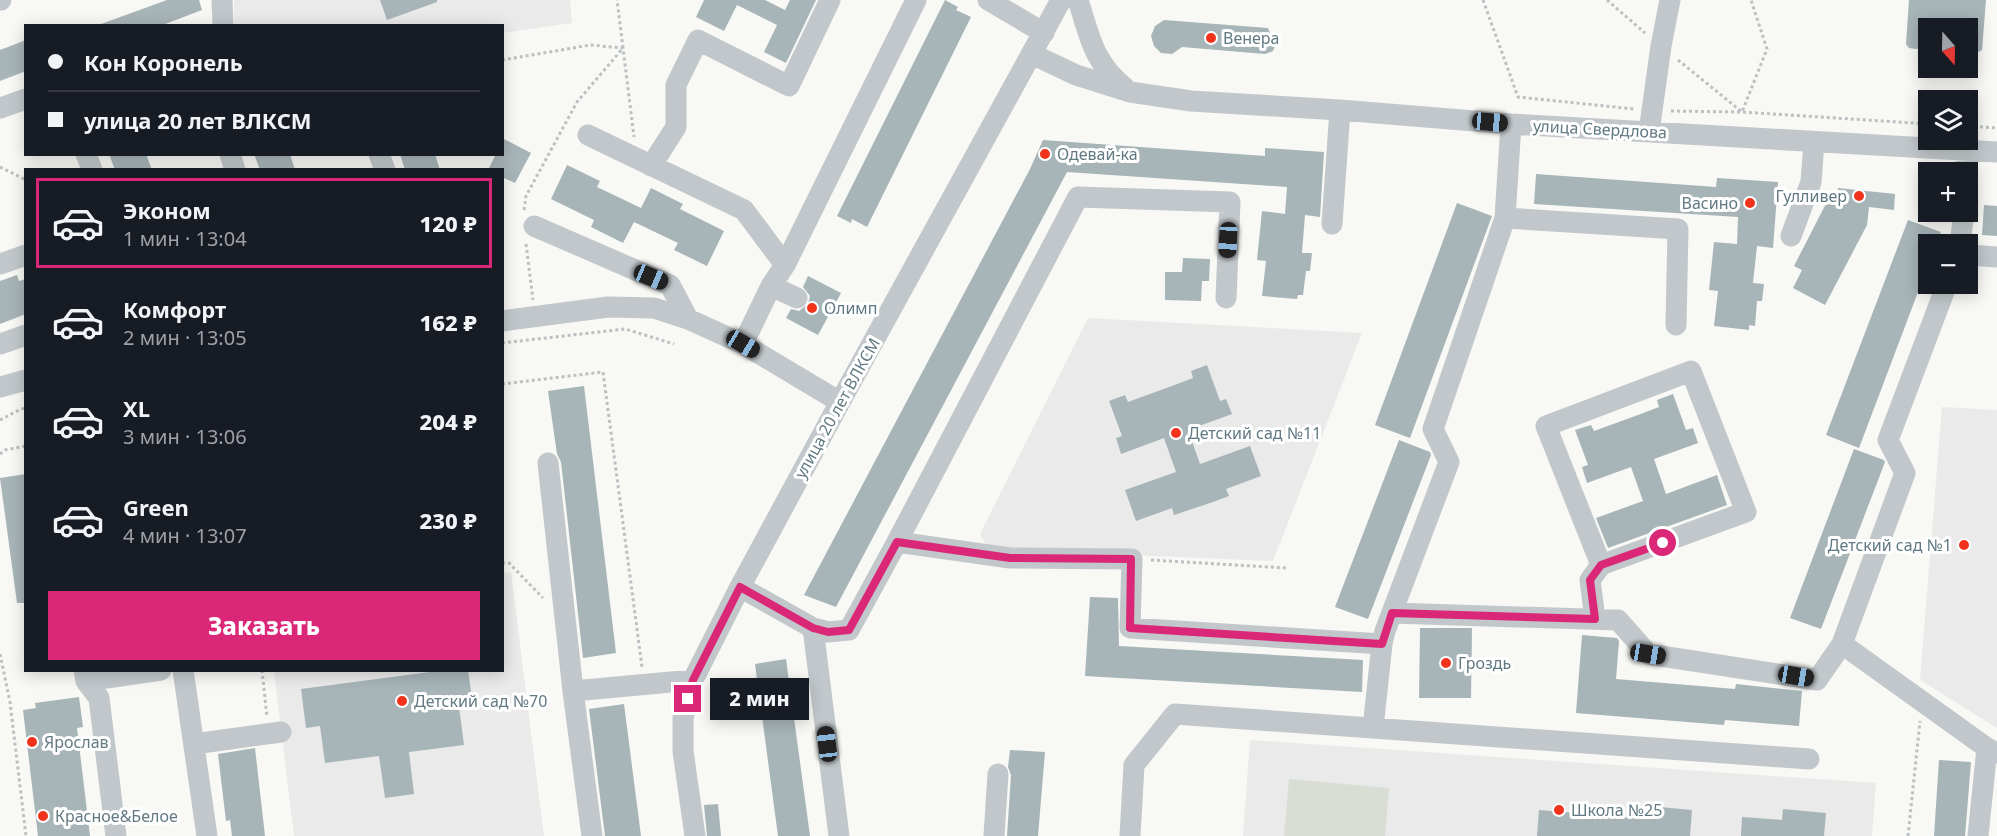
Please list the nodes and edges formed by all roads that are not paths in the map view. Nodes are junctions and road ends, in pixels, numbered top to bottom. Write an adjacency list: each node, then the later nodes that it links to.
1 (222, 0): 8 (street)
2 (830, 0): 21 (street)
3 (916, 0): 31 (street)
4 (988, 0): 9 (street)
5 (1061, 0): 9 (street, улица 20 лет ВЛКСМ)
6 (1078, 0): 11 (street)
7 (1670, 0): 15 (street)
8 (223, 24)
9 (1044, 33): 10 (street, улица 20 лет ВЛКСМ)
10 (1032, 54): 11 (street, улица Свердлова); 44 (street, улица 20 лет ВЛКСМ)
11 (1130, 92): 14 (street, улица Свердлова)
12 (24, 100): 13 (street)
13 (0, 108)
14 (1340, 110): 16 (street, улица Свердлова); 25 (street)
15 (1651, 121): 16 (street, улица Свердлова); 18 (street, улица Свердлова)
16 (1511, 124): 23 (street)
17 (588, 135): 21 (street)
18 (1814, 142): 19 (street, улица Свердлова); 26 (street)
19 (1967, 151): 20 (street, улица Свердлова); 22 (street)
20 (1997, 152)
21 (644, 162): 31 (street)
22 (1966, 162)
23 (1506, 218): 38 (street); 49 (street)
24 (528, 224): 36 (street)
25 (1332, 224)
26 (1791, 236)
27 (24, 256): 30 (street)
28 (1978, 256): 29 (street)
29 (1997, 257)
30 (0, 264)
31 (785, 265): 32 (street)
32 (771, 286): 34 (street); 41 (street)
33 (1943, 294): 53 (street)
34 (796, 298)
35 (1226, 298): 46 (street)
36 (688, 319): 37 (street); 41 (street)
37 (504, 321)
38 (1676, 325)
39 (24, 336): 40 (street)
40 (0, 344)
41 (743, 344): 44 (street)
42 (24, 381): 43 (street)
43 (0, 387)
44 (840, 402): 48 (street, улица 20 лет ВЛКСМ)
45 (548, 463): 58 (street)
46 (897, 542): 51 (street); 52 (street)
47 (1601, 565): 47 (street); 50 (street)
48 (740, 587): 51 (street); 57 (street, улица 20 лет ВЛКСМ)
49 (1392, 613): 50 (street); 52 (street)
50 (1595, 619): 53 (street)
51 (813, 628): 69 (street)
52 (1382, 644): 59 (street)
53 (1842, 644): 62 (street)
54 (136, 672): 56 (street)
55 (183, 672): 61 (street)
56 (85, 676): 65 (street)
57 (693, 680): 58 (street); 68 (street, улица 20 лет ВЛКСМ)
58 (573, 691): 67 (street)
59 (1373, 728): 63 (street); 71 (street)
60 (275, 733): 61 (street)
61 (194, 744): 66 (street)
62 (1992, 751): 72 (street)
63 (1809, 759)
64 (998, 774): 70 (street)
65 (116, 836)
66 (207, 836)
67 (591, 836)
68 (695, 836)
69 (839, 836)
70 (994, 836)
71 (1130, 836)
72 (1978, 836)

